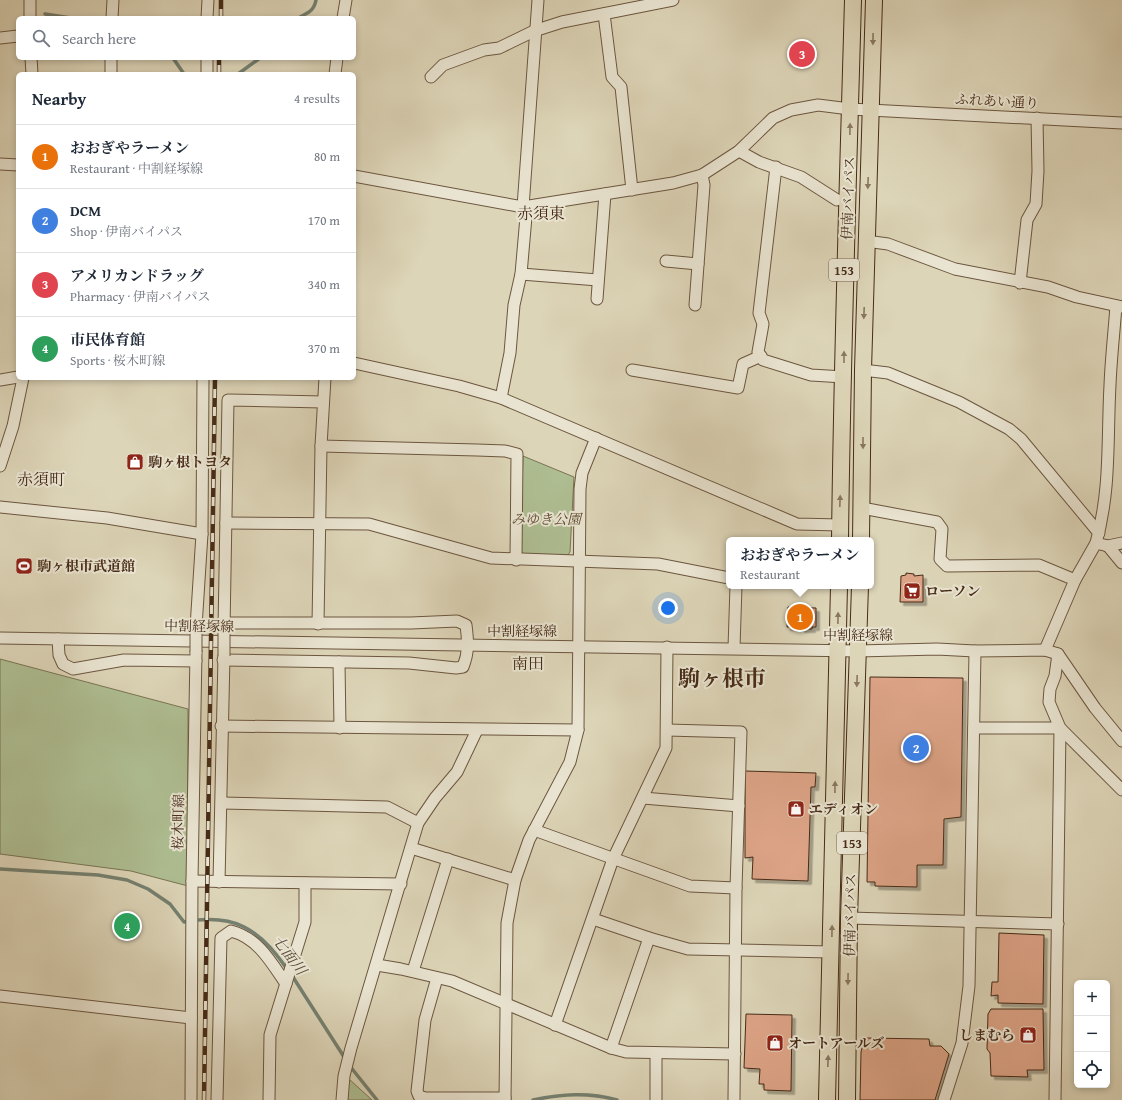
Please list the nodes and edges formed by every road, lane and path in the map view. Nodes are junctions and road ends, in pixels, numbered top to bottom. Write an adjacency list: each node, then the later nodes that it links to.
1 (30, 0): 10 (street)
2 (113, 0): 11 (street)
3 (208, 0): 12 (street)
4 (346, 0): 13 (street)
5 (538, 0): 14 (street)
6 (674, 0): 9 (street)
7 (852, 0): 26 (highway, 伊南バイパス / 153)
8 (874, 0): 27 (highway, 伊南バイパス / 153, one-way to 27)
9 (604, 14): 14 (street); 36 (street)
10 (30, 16)
11 (112, 16)
12 (207, 16)
13 (343, 16)
14 (534, 31): 25 (street); 39 (street)
15 (16, 36): 16 (street)
16 (0, 38)
17 (31, 60): 21 (street)
18 (111, 60): 22 (street)
19 (207, 60): 23 (street)
20 (337, 60): 24 (street)
21 (32, 72)
22 (111, 72)
23 (207, 72)
24 (335, 72)
25 (431, 77)
26 (850, 109): 27 (street, ふれあい通り); 30 (street, ふれあい通り); 54 (highway, 伊南バイパス / 153, one-way to 26)
27 (871, 109): 28 (street, ふれあい通り); 40 (highway, 伊南バイパス / 153, one-way to 40)
28 (1037, 118): 29 (street, ふれあい通り); 45 (street)
29 (1122, 123)
30 (740, 151): 33 (street); 34 (street, ふれあい通り)
31 (0, 164): 32 (street)
32 (16, 165)
33 (776, 167): 38 (street); 49 (street)
34 (702, 175): 36 (street, ふれあい通り); 42 (street)
35 (356, 176): 39 (street, ふれあい通り)
36 (632, 190): 37 (street, ふれあい通り)
37 (605, 194): 39 (street, ふれあい通り); 44 (street)
38 (837, 200)
39 (523, 207): 43 (street)
40 (866, 242): 45 (street); 52 (highway, 伊南バイパス / 153, one-way to 52)
41 (666, 261): 42 (street)
42 (698, 264): 47 (street)
43 (521, 274): 44 (street); 59 (street)
44 (598, 280): 46 (street)
45 (1020, 283): 48 (street)
46 (597, 299)
47 (696, 305)
48 (1119, 307): 71 (street)
49 (760, 356): 51 (street); 54 (street)
50 (356, 363): 59 (street)
51 (632, 370)
52 (863, 370): 65 (highway, 伊南バイパス / 153, one-way to 65); 71 (street)
53 (16, 377): 55 (street)
54 (844, 377): 68 (highway, 伊南バイパス / 153, one-way to 54)
55 (0, 380)
56 (23, 380): 63 (street)
57 (203, 380): 69 (street, 桜木町線)
58 (326, 380): 60 (street)
59 (501, 398): 61 (street)
60 (323, 402): 62 (street); 66 (street)
61 (596, 438): 68 (street); 75 (street)
62 (321, 446): 67 (street); 74 (street)
63 (0, 466)
64 (0, 507): 69 (street)
65 (862, 508): 70 (highway, 伊南バイパス / 153); 78 (street)
66 (226, 523): 67 (street); 83 (street)
67 (319, 524): 74 (street); 82 (street)
68 (840, 532)
69 (202, 534): 95 (street, 桜木町線, bridge)
70 (861, 537)
71 (1098, 538): 73 (street); 78 (street)
72 (1122, 543): 73 (street)
73 (1108, 546): 76 (street)
74 (516, 560): 75 (street)
75 (580, 560): 77 (street); 87 (street)
76 (1122, 563)
77 (726, 577)
78 (1075, 580): 91 (street)
79 (736, 589): 89 (street)
80 (839, 589): 90 (highway, 伊南バイパス / 153, one-way to 80)
81 (860, 589): 92 (highway, 伊南バイパス / 153)
82 (318, 624): 83 (street); 86 (street)
83 (224, 626): 96 (street, bridge)
84 (0, 638): 85 (street, 中割経塚線)
85 (58, 639): 86 (street, 中割経塚線); 95 (street)
86 (469, 646): 87 (street, 中割経塚線); 97 (street)
87 (580, 646): 88 (street, 中割経塚線); 103 (street)
88 (667, 647): 89 (street, 中割経塚線); 104 (street)
89 (734, 648): 90 (street, 中割経塚線)
90 (838, 650): 92 (street, 中割経塚線); 127 (highway, 伊南バイパス / 153, one-way to 90)
91 (1045, 650): 93 (street, 中割経塚線); 94 (street, 中割経塚線)
92 (858, 651): 93 (street, 中割経塚線); 121 (highway, 伊南バイパス / 153, one-way to 121)
93 (975, 651): 100 (street)
94 (1058, 654): 101 (street); 105 (street)
95 (196, 657): 116 (street, 桜木町線)
96 (223, 658): 97 (street); 98 (street)
97 (340, 662): 99 (street)
98 (222, 726): 99 (street); 108 (street)
99 (340, 728): 102 (street)
100 (974, 728): 101 (street); 123 (street)
101 (1060, 728): 106 (street); 124 (street)
102 (477, 730): 103 (street); 110 (street)
103 (578, 730): 111 (street)
104 (667, 730): 107 (street); 109 (street)
105 (1122, 741)
106 (1122, 790)
107 (643, 798): 109 (street); 114 (street)
108 (222, 803): 110 (street); 117 (street)
109 (739, 806): 120 (street)
110 (418, 823): 112 (street)
111 (534, 830): 114 (street); 115 (street)
112 (412, 848): 113 (street); 119 (street)
113 (448, 859): 115 (street); 129 (street)
114 (613, 859): 120 (street); 122 (street)
115 (515, 880): 133 (street)
116 (192, 881): 117 (street); 134 (street, 桜木町線)
117 (219, 882): 118 (street)
118 (305, 883): 119 (street); 131 (street)
119 (401, 884): 128 (street)
120 (736, 888): 126 (street)
121 (849, 918): 123 (street); 147 (highway, 伊南バイパス / 153, one-way to 147)
122 (593, 919): 125 (street); 135 (street)
123 (970, 921): 124 (street); 148 (street)
124 (1058, 924): 149 (street)
125 (649, 938): 126 (street); 136 (street)
126 (736, 951): 127 (street); 138 (street)
127 (831, 952): 146 (highway, 伊南バイパス / 153, one-way to 127)
128 (377, 965): 129 (street); 143 (street)
129 (413, 971): 130 (street)
130 (437, 978): 133 (street); 139 (street)
131 (286, 982): 141 (street); 142 (street)
132 (0, 996): 134 (street)
133 (506, 1004): 135 (street); 139 (street)
134 (191, 1018): 140 (street, 桜木町線)
135 (555, 1025): 136 (street)
136 (611, 1048): 137 (street)
137 (656, 1052): 138 (street); 144 (street)
138 (735, 1054): 145 (street)
139 (505, 1099)
140 (191, 1100)
141 (217, 1100)
142 (270, 1100)
143 (342, 1100)
144 (656, 1100)
145 (734, 1100)
146 (827, 1100)
147 (846, 1100)
148 (944, 1100)
149 (1055, 1100)

